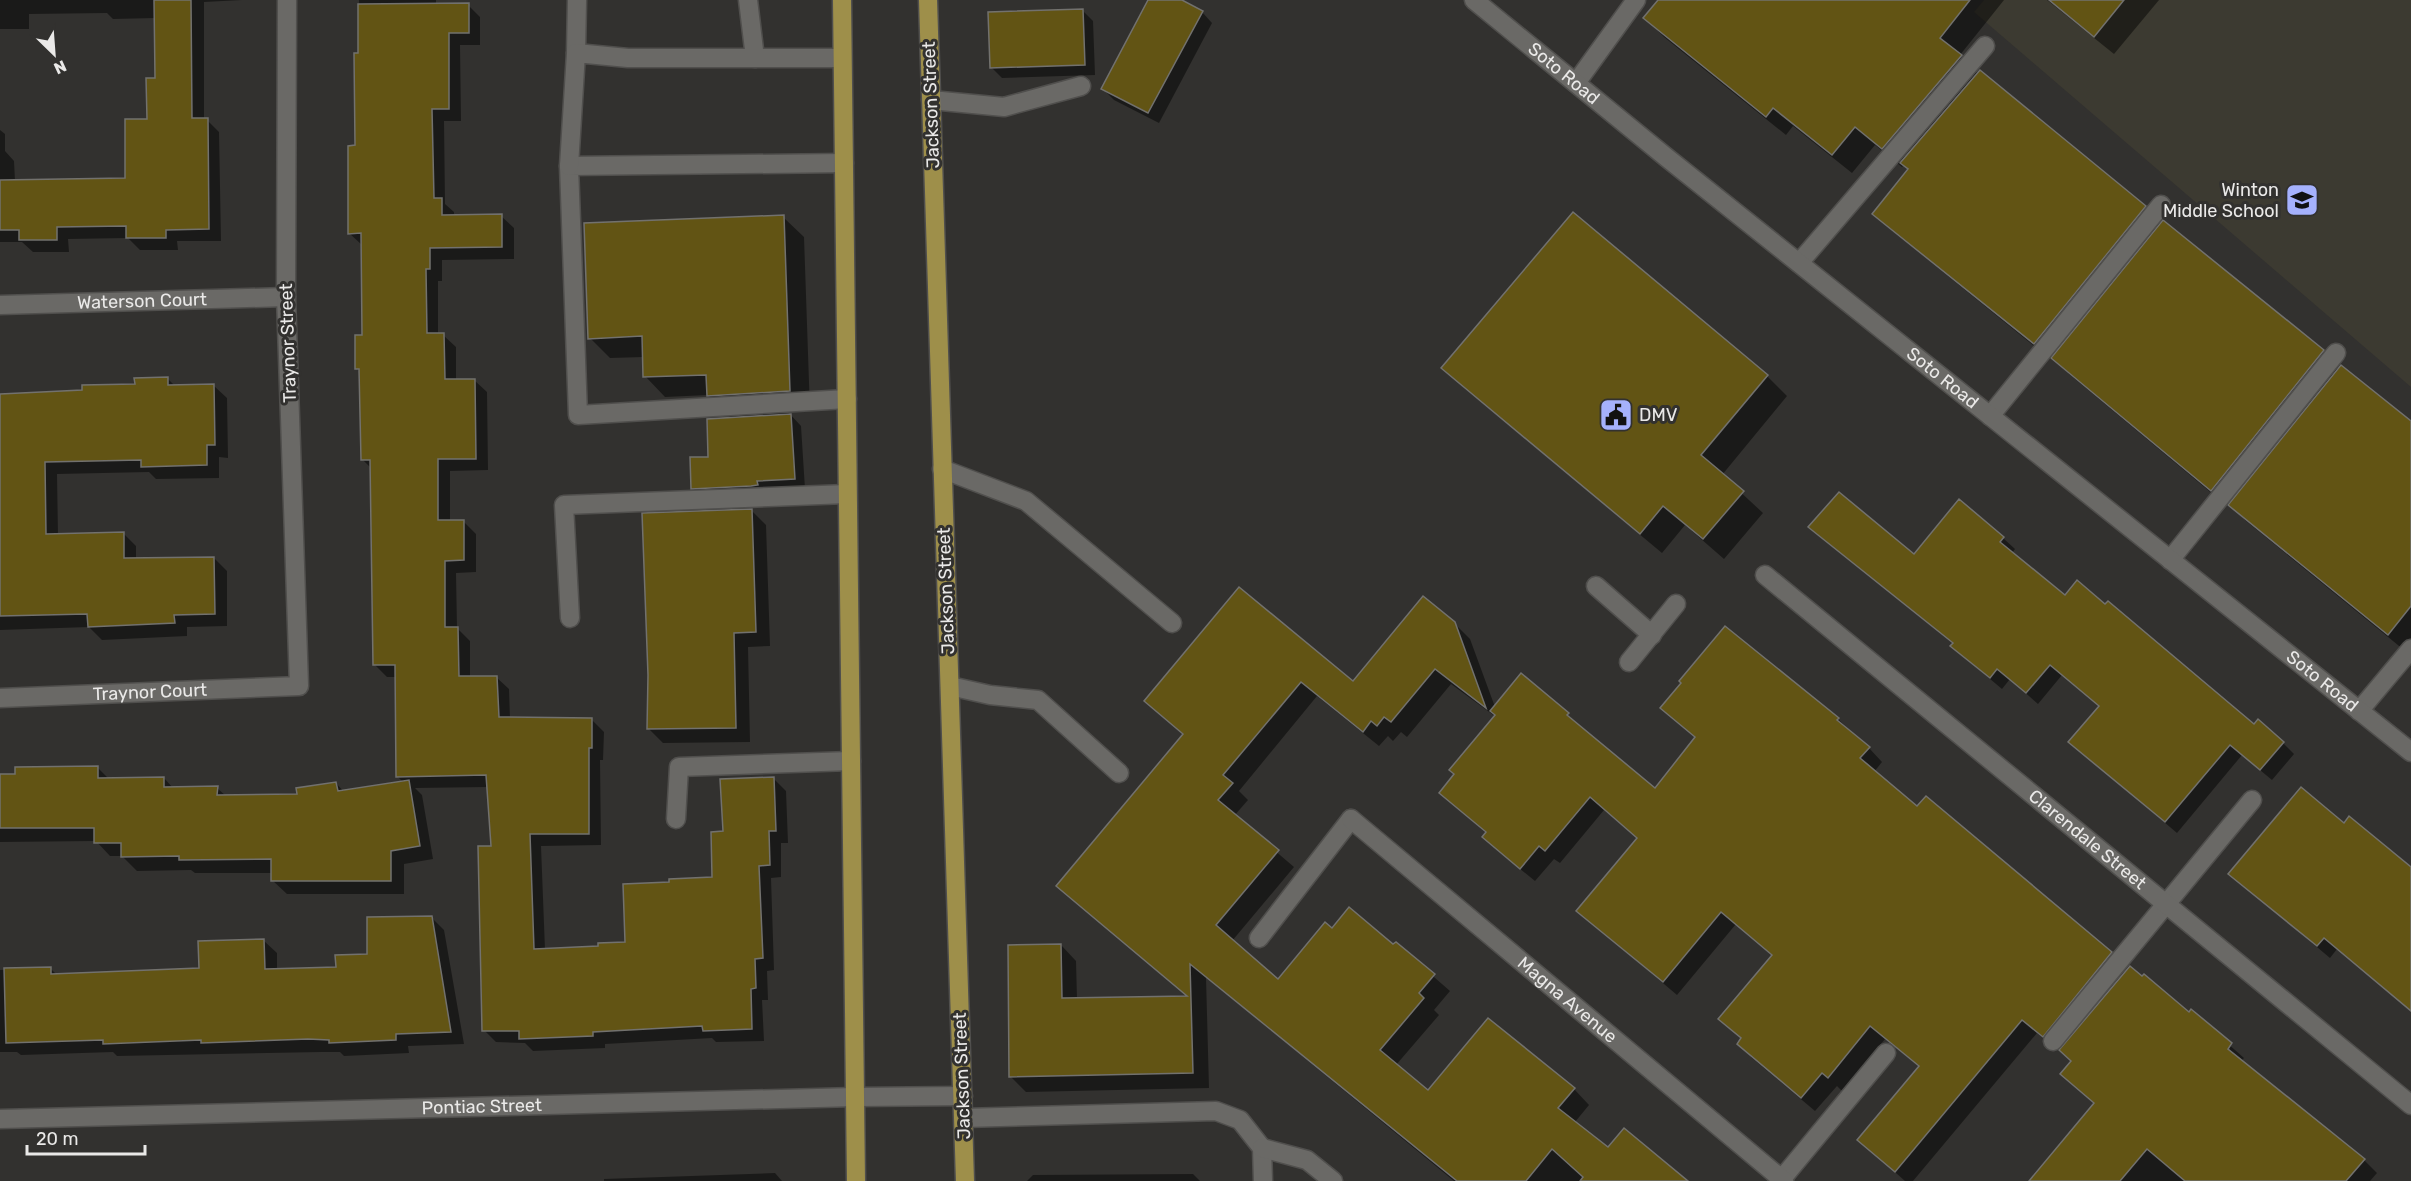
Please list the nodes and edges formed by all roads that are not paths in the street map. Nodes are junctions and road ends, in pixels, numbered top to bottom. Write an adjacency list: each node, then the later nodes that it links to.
1 (287, 0): 19 (street, Traynor Street)
2 (577, 0): 9 (street)
3 (748, 0): 10 (street)
4 (842, 0): 11 (main road)
5 (928, 0): 14 (main road, Jackson Street)
6 (1474, 0): 12 (street, Soto Road)
7 (1636, 0): 12 (street)
8 (1985, 46): 18 (street)
9 (576, 53): 10 (street); 16 (street)
10 (755, 58): 11 (street)
11 (842, 58): 15 (main road)
12 (1576, 83): 18 (street, Soto Road)
13 (1081, 86): 14 (street)
14 (931, 100): 24 (main road, Jackson Street)
15 (844, 163): 16 (street); 22 (main road)
16 (569, 166): 22 (street)
17 (2162, 205): 23 (street)
18 (1799, 263): 23 (street, Soto Road)
19 (286, 297): 20 (street, Waterson Court); 35 (street, Traynor Street)
20 (0, 305)
21 (2336, 353): 26 (street)
22 (847, 399): 25 (main road)
23 (1990, 416): 26 (street, Soto Road)
24 (942, 469): 31 (street); 36 (main road, Jackson Street)
25 (847, 494): 30 (street); 40 (main road)
26 (2170, 560): 38 (street, Soto Road)
27 (1765, 575): 44 (street, Clarendale Street)
28 (1596, 586): 32 (street)
29 (1676, 604): 32 (street)
30 (570, 618)
31 (1172, 623)
32 (1652, 635): 34 (street)
33 (2411, 649): 38 (street)
34 (1629, 662)
35 (299, 686): 37 (street, Traynor Court)
36 (950, 686): 41 (street); 48 (main road, Jackson Street)
37 (0, 698)
38 (2360, 711): 39 (street, Soto Road)
39 (2411, 752)
40 (851, 761): 43 (street); 49 (main road)
41 (1119, 773)
42 (2252, 800): 44 (street)
43 (676, 819)
44 (2166, 904): 46 (street); 50 (street, Clarendale Street)
45 (1259, 938): 54 (street, Magna Avenue)
46 (2053, 1041)
47 (1886, 1053): 54 (street)
48 (963, 1096): 49 (street, Pontiac Street); 51 (main road, Jackson Street)
49 (855, 1097): 52 (street, Pontiac Street); 55 (main road)
50 (2411, 1105)
51 (964, 1118): 53 (street); 56 (main road, Jackson Street)
52 (0, 1119)
53 (1262, 1148): 57 (street); 58 (street)
54 (1782, 1180)
55 (856, 1181)
56 (965, 1181)
57 (1263, 1181)
58 (1333, 1181)

